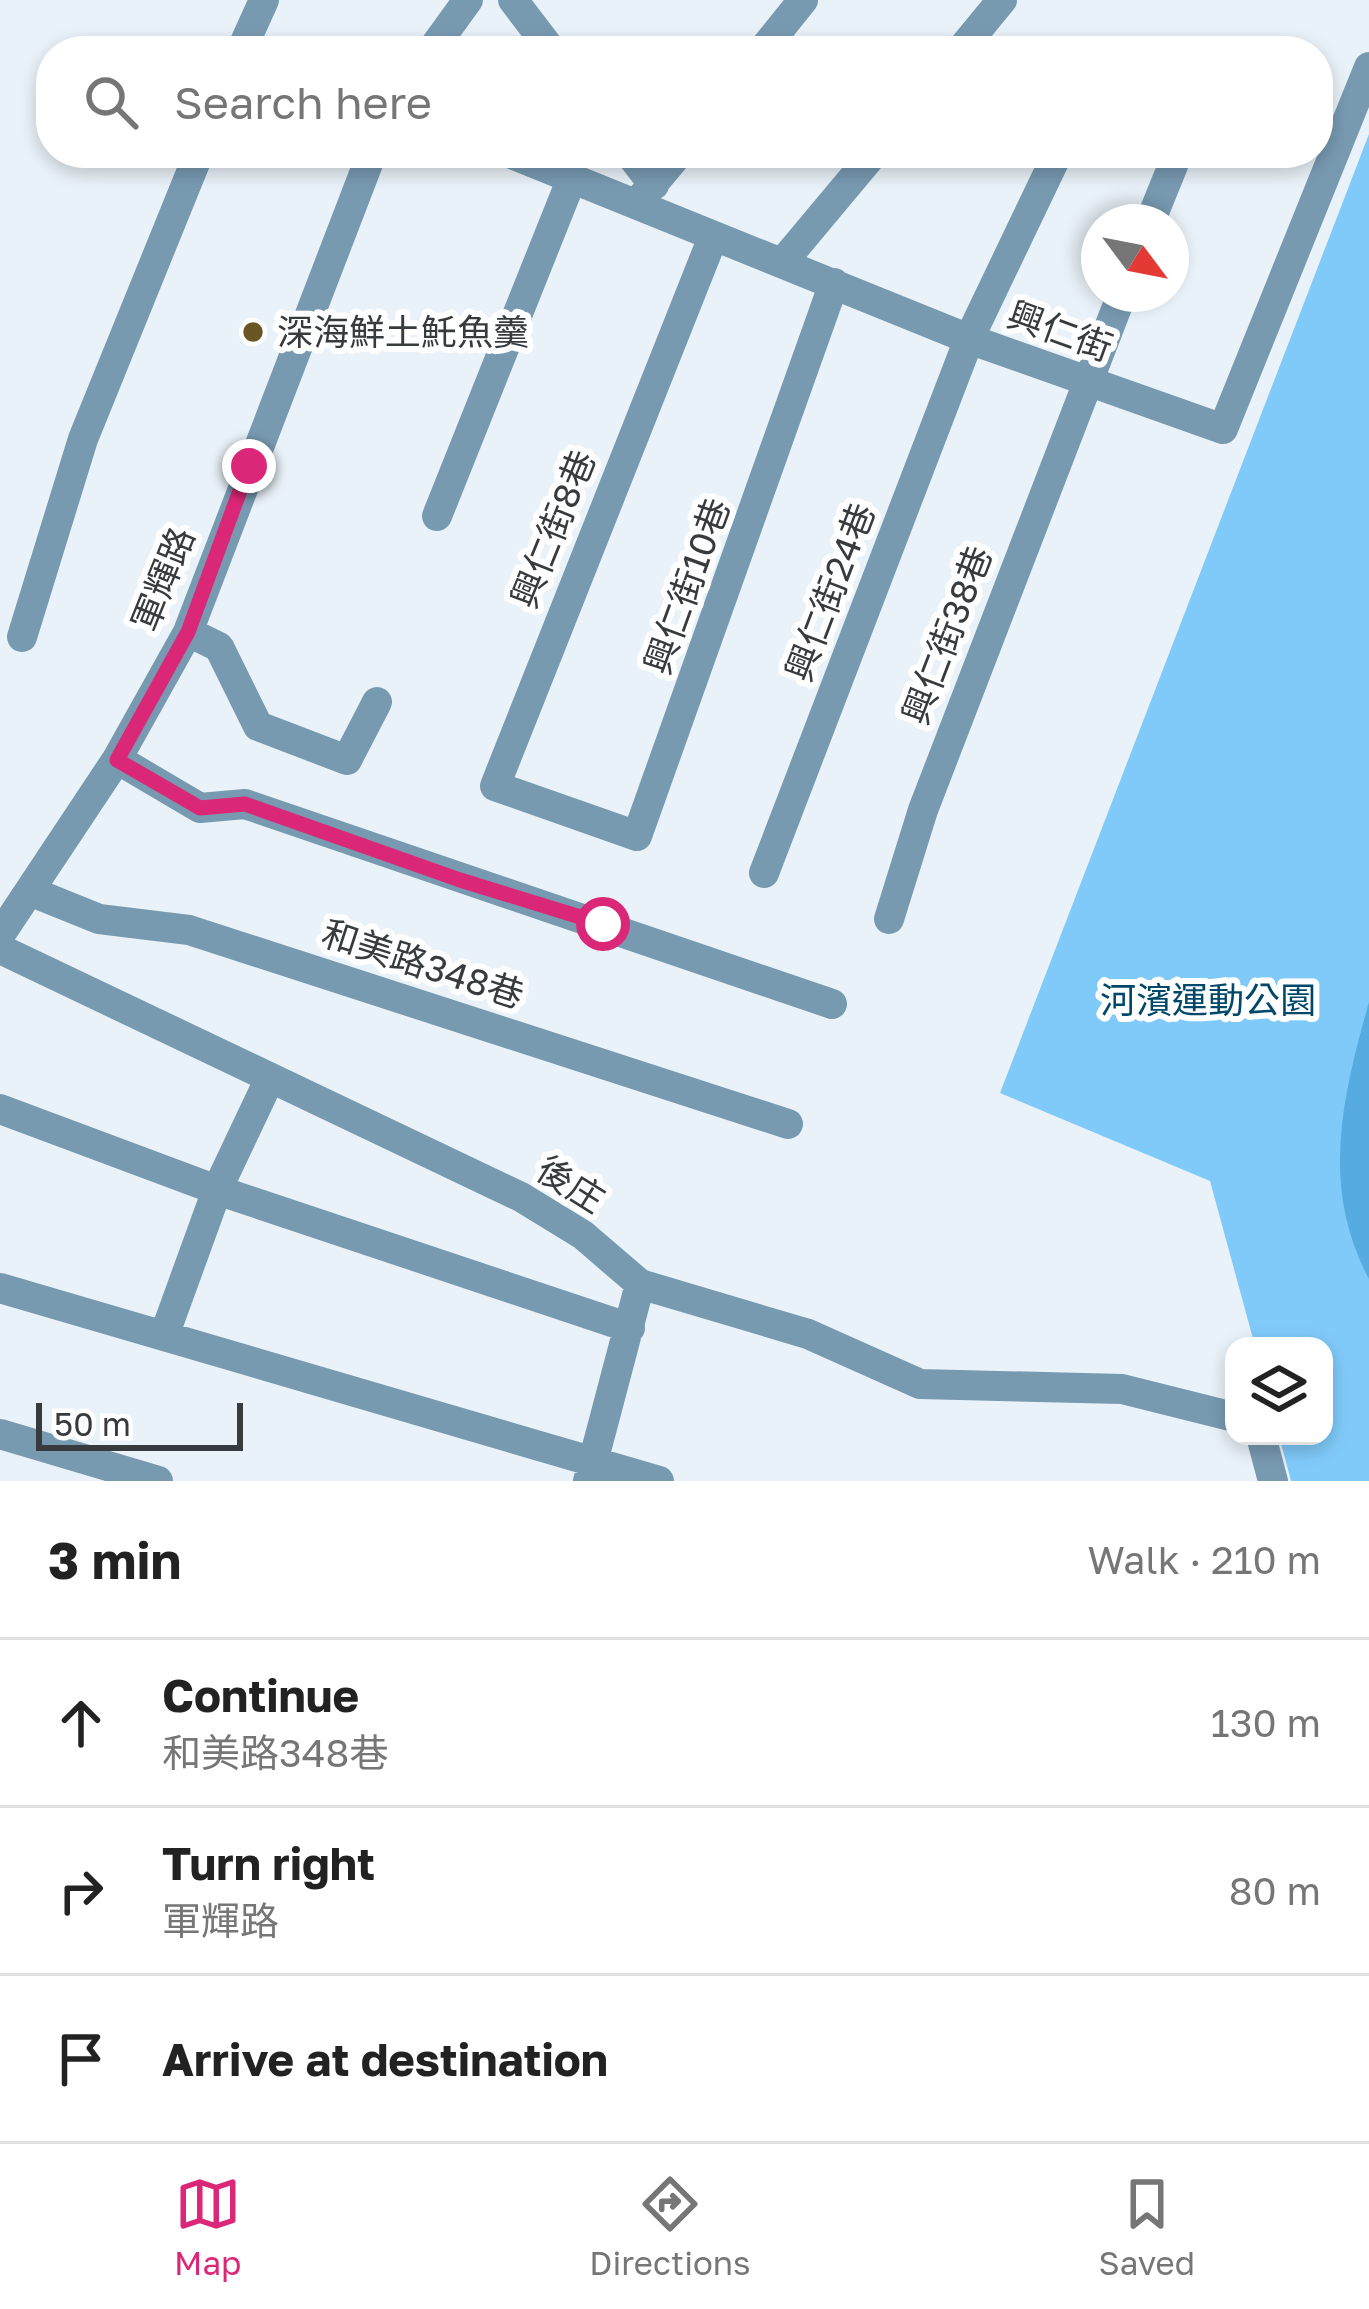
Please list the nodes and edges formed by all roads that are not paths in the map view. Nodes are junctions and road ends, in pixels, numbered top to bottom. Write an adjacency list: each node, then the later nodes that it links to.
1 (264, 0): 6 (street)
2 (468, 0): 7 (street)
3 (513, 0): 8 (street)
4 (803, 0): 9 (street)
5 (1002, 0): 10 (street)
6 (248, 36)
7 (441, 36)
8 (541, 36)
9 (774, 36)
10 (972, 36)
11 (1369, 67): 12 (street, 興仁街)
12 (1333, 156)
13 (193, 168): 33 (street)
14 (366, 168): 32 (street, 軍輝路)
15 (547, 168): 22 (street, 興仁街)
16 (635, 168): 23 (street)
17 (667, 168): 23 (street)
18 (861, 168): 26 (street)
19 (1051, 168): 29 (street, 興仁街24巷)
20 (1172, 168): 24 (street)
21 (1328, 168): 30 (street, 興仁街)
22 (572, 178): 23 (street, 興仁街); 31 (street)
23 (645, 194): 25 (street, 興仁街)
24 (1157, 204)
25 (712, 236): 26 (street, 興仁街); 36 (street, 興仁街8巷)
26 (782, 263): 27 (street, 興仁街)
27 (834, 284): 29 (street, 興仁街); 36 (street, 興仁街10巷)
28 (1115, 312): 30 (street, 興仁街38巷)
29 (969, 338): 30 (street, 興仁街); 37 (street, 興仁街24巷)
30 (1086, 383): 39 (street, 興仁街38巷)
31 (437, 516)
32 (188, 632): 34 (street); 35 (street, 軍輝路)
33 (22, 637)
34 (377, 703)
35 (117, 760): 38 (street, 軍輝路); 42 (street)
36 (560, 809)
37 (764, 873)
38 (32, 892): 40 (street, 軍輝路); 45 (street, 和美路348巷)
39 (890, 919)
40 (0, 934)
41 (0, 950): 43 (street, 後庄)
42 (832, 1004)
43 (270, 1078): 46 (street); 47 (street, 後庄)
44 (0, 1109): 46 (street)
45 (788, 1124)
46 (217, 1190): 49 (street); 50 (street)
47 (640, 1284): 49 (street); 51 (street, 後庄)
48 (0, 1288): 50 (street)
49 (630, 1328): 54 (street)
50 (164, 1336): 54 (street)
51 (1225, 1415)
52 (0, 1434): 55 (street)
53 (1263, 1445): 57 (street)
54 (591, 1472): 56 (street)
55 (158, 1481)
56 (659, 1481)
57 (1273, 1481)

